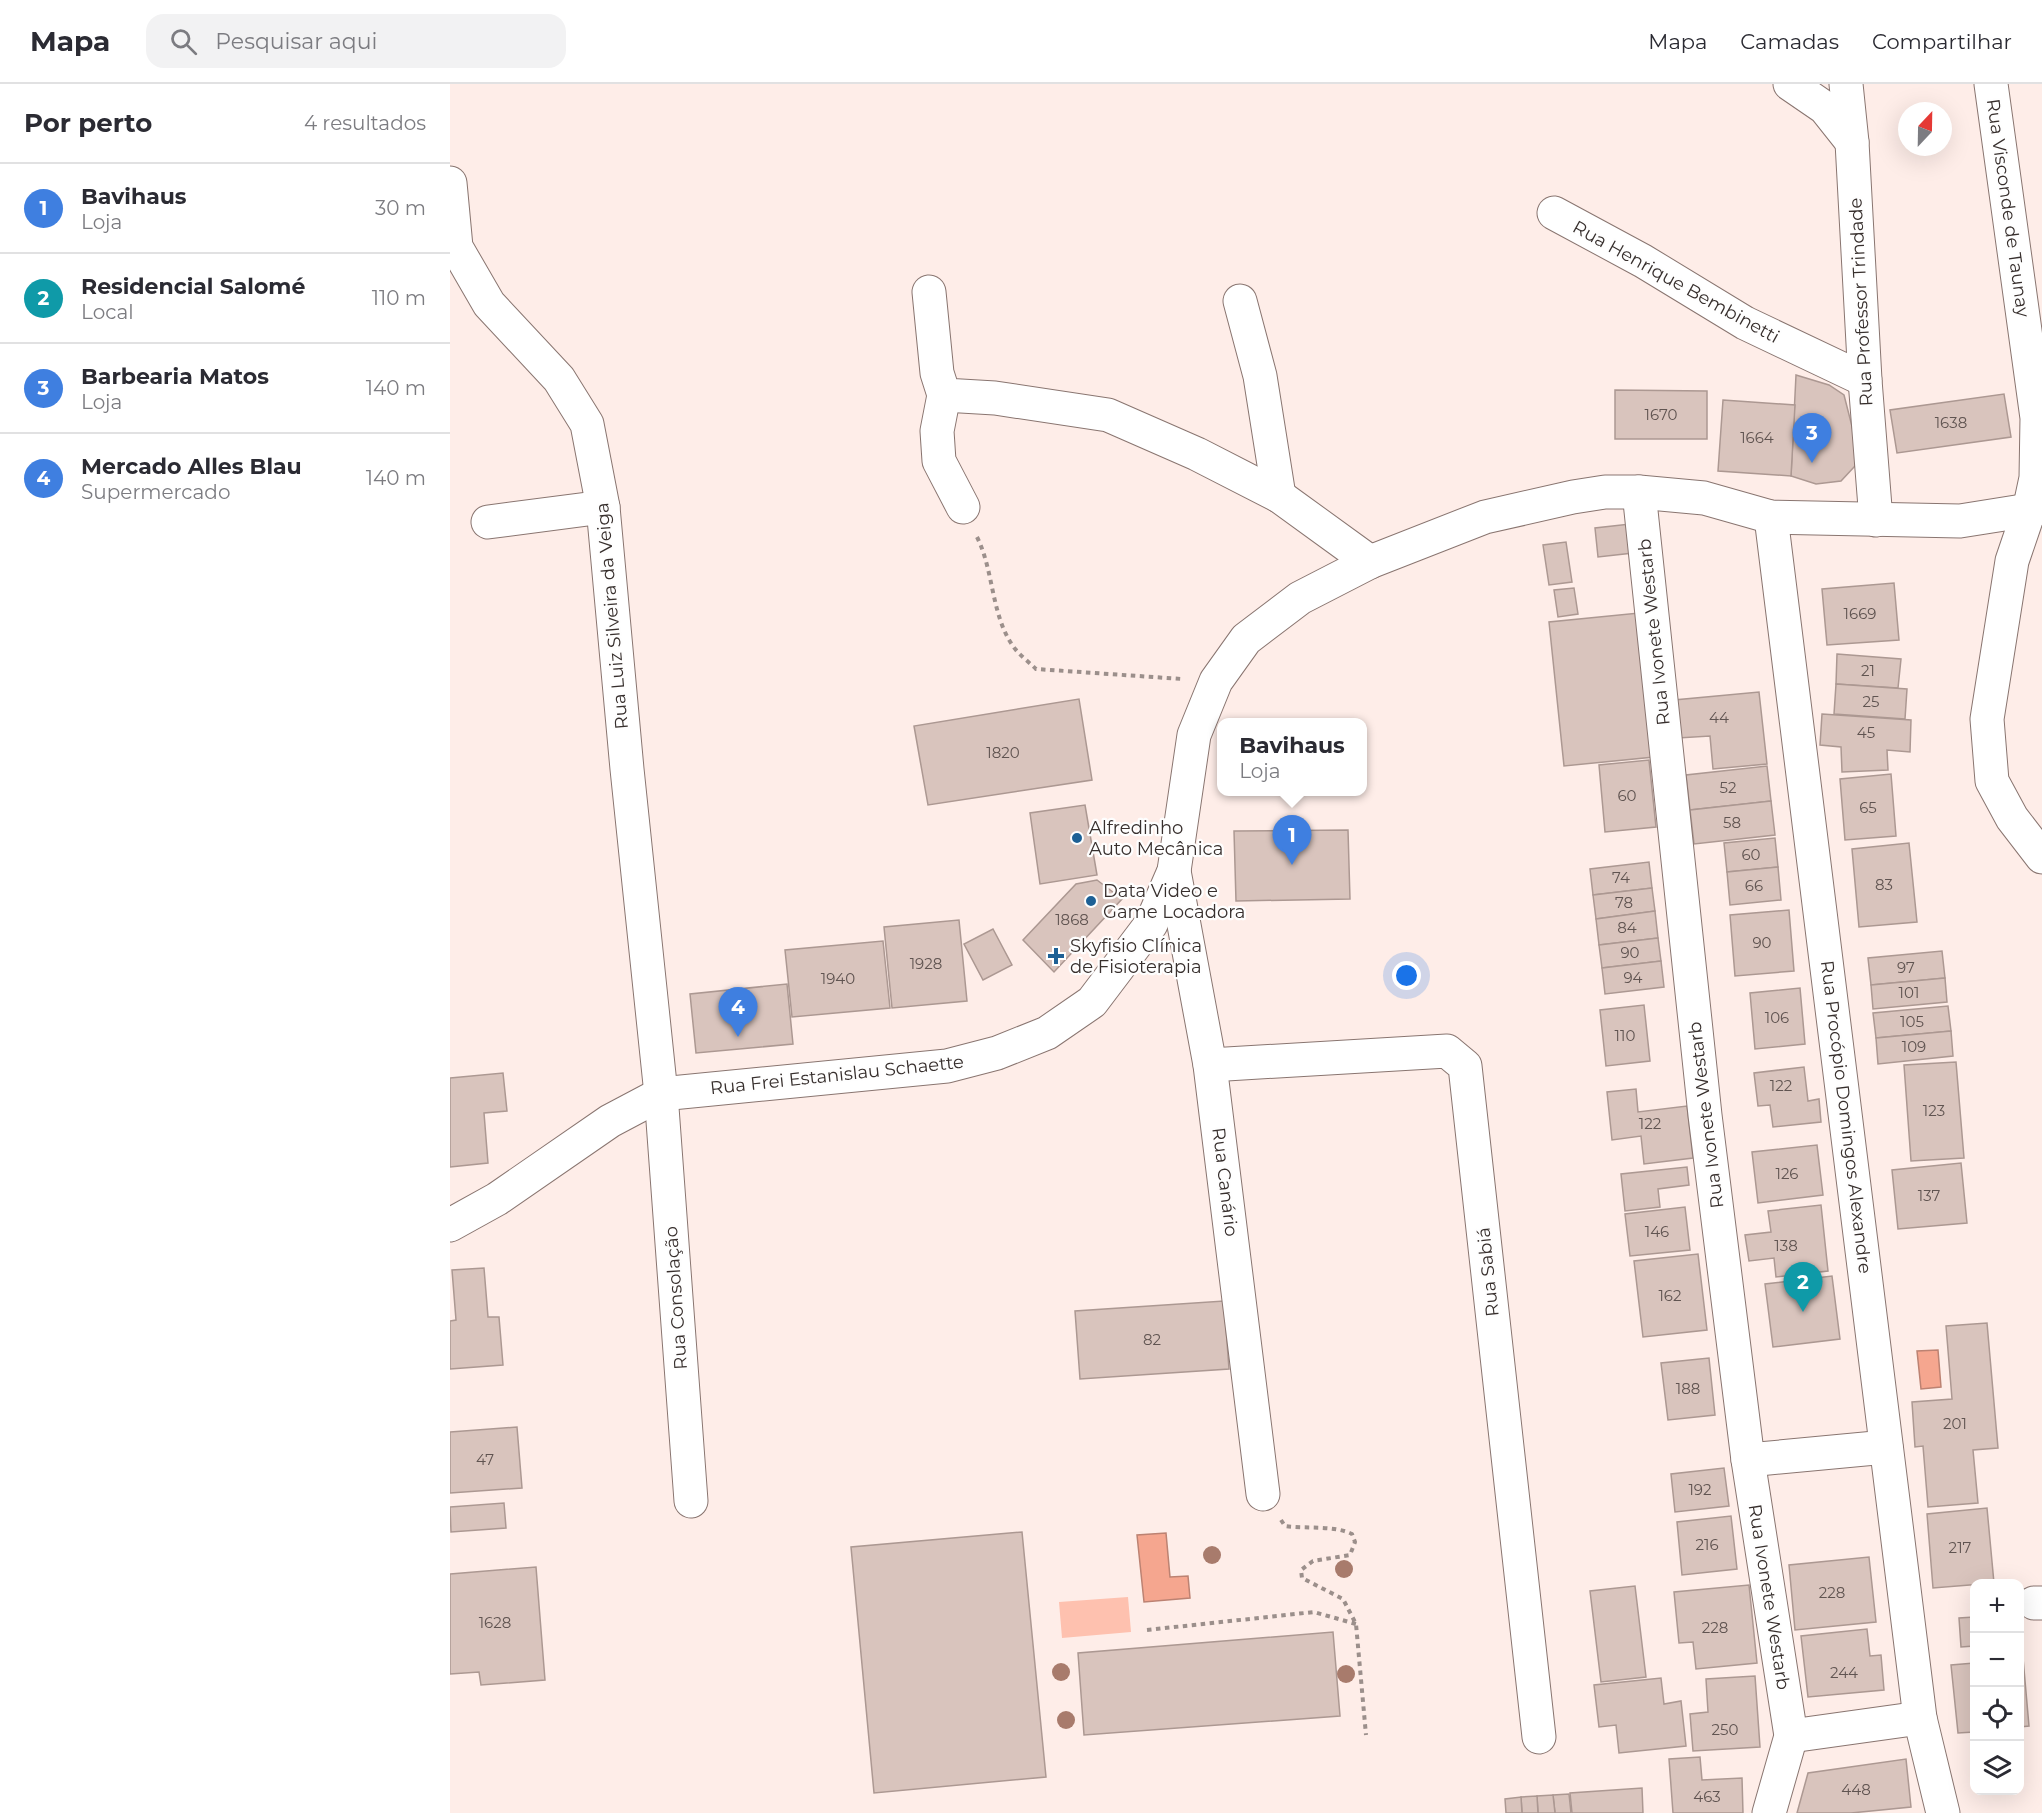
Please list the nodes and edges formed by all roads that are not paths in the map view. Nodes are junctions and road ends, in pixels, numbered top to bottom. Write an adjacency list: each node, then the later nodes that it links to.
1 (1790, 84): 4 (street)
2 (1846, 84): 4 (street, Rua Professor Trindade)
3 (1991, 84): 15 (street, Rua Visconde de Taunay)
4 (1852, 142): 9 (street, Rua Professor Trindade)
5 (450, 183): 13 (street, Rua Luiz Silveira da Veiga)
6 (1554, 213): 9 (street, Rua Henrique Bembinetti)
7 (929, 292): 10 (street)
8 (1240, 301): 12 (street)
9 (1865, 380): 17 (street, Rua Professor Trindade)
10 (944, 396): 12 (street); 14 (street)
11 (1639, 492): 16 (street, Rua Frei Estanislau Schaette); 19 (street, Rua Frei Estanislau Schaette); 26 (street, Rua Ivonete Westarb)
12 (1279, 496): 19 (street)
13 (603, 507): 18 (street); 23 (street, Rua Luiz Silveira da Veiga)
14 (963, 507)
15 (2036, 510): 17 (street, Rua Frei Estanislau Schaette); 20 (street, Rua Visconde de Taunay)
16 (1771, 517): 17 (street, Rua Frei Estanislau Schaette); 25 (street, Rua Procópio Domingos Alexandre)
17 (1875, 520)
18 (488, 522)
19 (1370, 562): 21 (street, Rua Frei Estanislau Schaette)
20 (2042, 857)
21 (1174, 871): 22 (street, Rua Canário); 23 (street, Rua Frei Estanislau Schaette)
22 (1210, 1065): 27 (street, Rua Canário); 31 (street, Rua Sabiá)
23 (661, 1094): 24 (street, Rua Frei Estanislau Schaette); 28 (street, Rua Consolação)
24 (450, 1225)
25 (1886, 1447): 26 (street); 29 (street, Rua Procópio Domingos Alexandre)
26 (1748, 1460): 30 (street, Rua Ivonete Westarb)
27 (1263, 1494)
28 (691, 1501)
29 (1920, 1718): 30 (street); 33 (street, Rua Procópio Domingos Alexandre)
30 (1791, 1736): 32 (street)
31 (1539, 1737)
32 (1769, 1813)
33 (1942, 1813)

